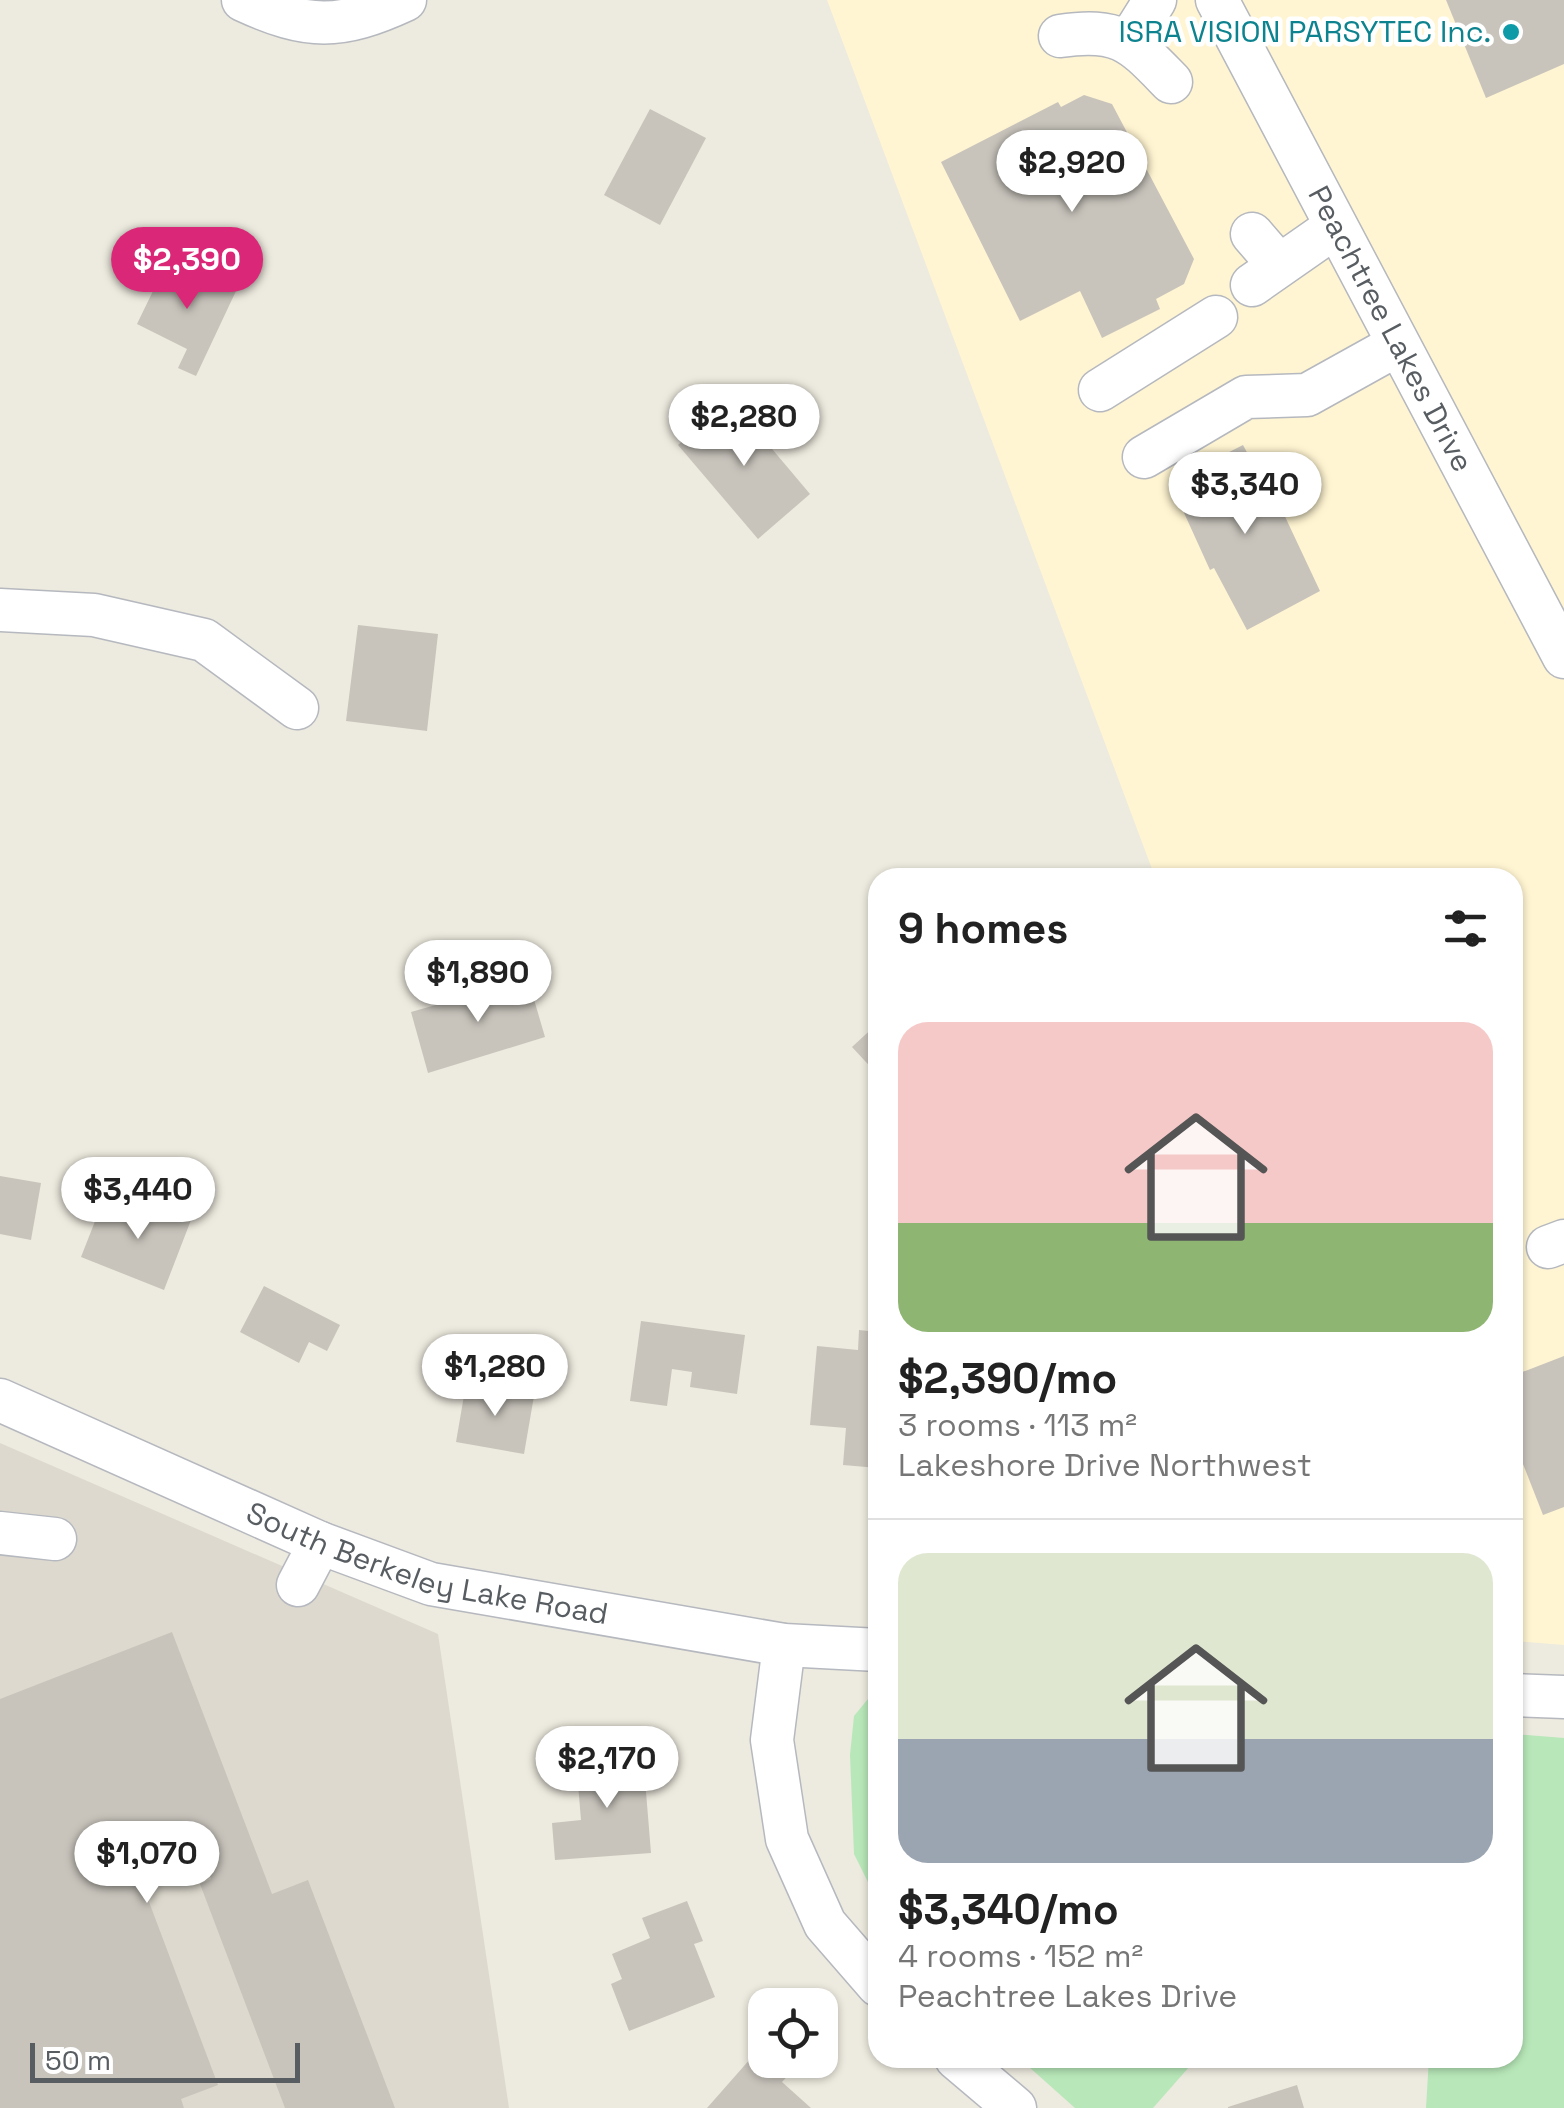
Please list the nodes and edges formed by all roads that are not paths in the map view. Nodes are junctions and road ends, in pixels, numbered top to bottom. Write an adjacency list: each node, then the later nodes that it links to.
1 (243, 0): 2 (street)
2 (405, 0)
3 (1155, 0): 6 (street)
4 (1217, 0): 8 (street, Peachtree Lakes Drive)
5 (1060, 36): 6 (street)
6 (1130, 40): 7 (street)
7 (1171, 82)
8 (1335, 227): 9 (street); 11 (street, Peachtree Lakes Drive)
9 (1260, 261)
10 (1216, 317): 12 (street)
11 (1397, 345): 13 (street); 15 (street, Peachtree Lakes Drive)
12 (1100, 390)
13 (1144, 457)
14 (0, 610): 16 (street)
15 (1564, 658)
16 (296, 708)
17 (0, 1400): 20 (street, South Berkeley Lake Road)
18 (0, 1534): 19 (street)
19 (55, 1539)
20 (320, 1543): 21 (street); 22 (street, South Berkeley Lake Road)
21 (298, 1585)
22 (784, 1646): 23 (street, South Berkeley Lake Road); 26 (street)
23 (868, 1650)
24 (1523, 1695): 25 (street)
25 (1564, 1697)
26 (868, 1969)
27 (968, 2068): 28 (street)
28 (1015, 2108)

